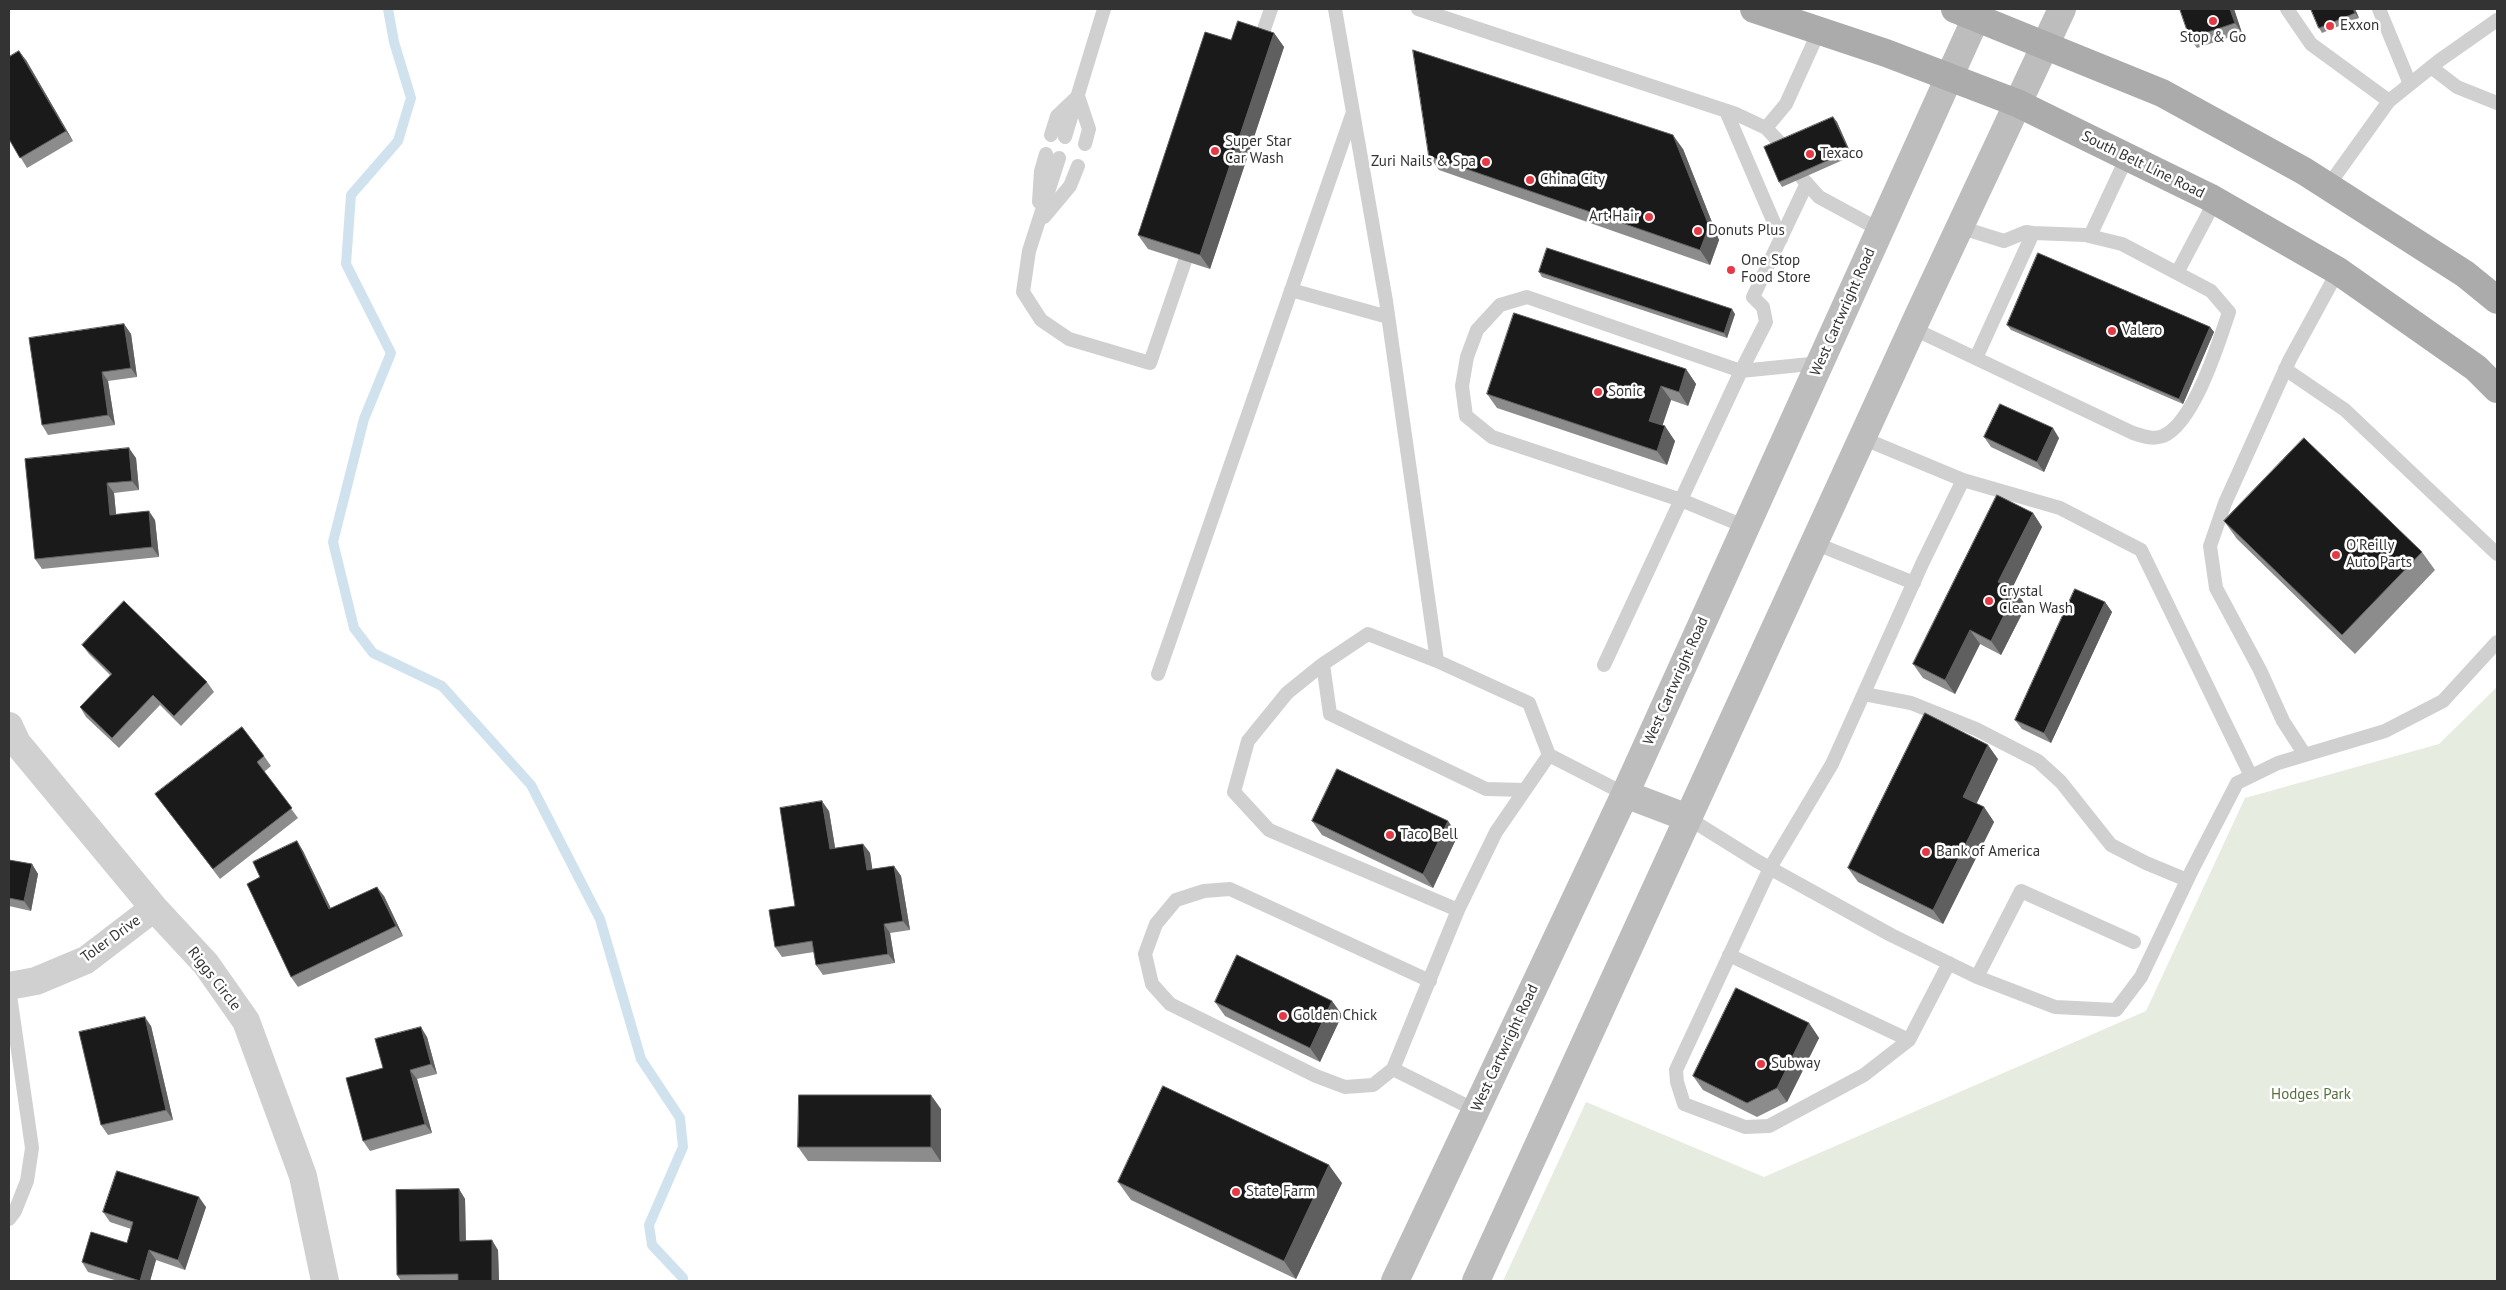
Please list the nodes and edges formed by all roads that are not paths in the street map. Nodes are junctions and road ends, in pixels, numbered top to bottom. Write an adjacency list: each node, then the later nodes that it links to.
1 (1104, 9): 17 (lane)
2 (1271, 9): 12 (lane)
3 (1335, 9): 22 (lane)
4 (1418, 9): 21 (lane)
5 (1754, 9): 11 (main road, South Belt Line Road)
6 (2062, 9): 13 (main road)
7 (2287, 9): 18 (lane)
8 (2379, 9): 16 (lane)
9 (1970, 11): 13 (main road); 15 (main road, West Cartwright Road)
10 (2497, 20): 14 (lane)
11 (1819, 31): 15 (main road, South Belt Line Road); 23 (lane)
12 (1262, 35)
13 (2045, 44): 19 (main road); 30 (main road)
14 (2431, 67): 16 (lane); 20 (lane)
15 (1948, 76): 19 (main road, South Belt Line Road); 34 (main road, West Cartwright Road)
16 (2410, 84): 18 (lane)
17 (1078, 96): 24 (lane); 25 (lane)
18 (2389, 101): 30 (lane)
19 (2017, 103): 28 (main road, South Belt Line Road); 33 (main road)
20 (2497, 103)
21 (1726, 111): 23 (lane); 37 (lane)
22 (1353, 112): 41 (lane); 43 (lane)
23 (1766, 128): 26 (lane)
24 (1058, 136)
25 (1085, 144)
26 (1782, 145)
27 (1053, 156): 32 (lane)
28 (2127, 156): 31 (main road, South Belt Line Road); 36 (lane)
29 (1078, 166): 32 (lane)
30 (2328, 186): 42 (main road)
31 (2215, 201): 39 (main road, South Belt Line Road); 40 (lane)
32 (1038, 223): 38 (lane)
33 (1960, 227): 35 (lane); 44 (main road)
34 (1880, 230): 37 (lane); 46 (main road, West Cartwright Road)
35 (2032, 232): 36 (lane); 45 (lane)
36 (2090, 236): 40 (lane)
37 (1781, 239): 48 (lane)
38 (1184, 261)
39 (2338, 271): 47 (lane); 49 (main road, South Belt Line Road)
40 (2177, 273): 45 (lane)
41 (1291, 290): 43 (lane); 61 (lane)
42 (2497, 300)
43 (1388, 318): 58 (lane)
44 (1912, 328): 45 (lane); 50 (main road)
45 (1976, 358)
46 (1820, 363): 48 (lane); 53 (main road, West Cartwright Road)
47 (2285, 369): 55 (lane); 65 (lane)
48 (1741, 371): 52 (lane); 52 (lane)
49 (2497, 389)
50 (1862, 438): 51 (lane); 54 (main road)
51 (1963, 480): 56 (lane); 66 (lane)
52 (1681, 500): 53 (lane); 60 (lane)
53 (1746, 527): 68 (main road, West Cartwright Road)
54 (1814, 543): 56 (lane); 69 (main road)
55 (2497, 554)
56 (1914, 583): 62 (lane)
57 (2497, 642): 65 (lane)
58 (1437, 661): 59 (lane); 64 (lane)
59 (1323, 664): 67 (lane); 73 (lane)
60 (1604, 665)
61 (1158, 674)
62 (1864, 694): 70 (lane); 71 (lane)
63 (9, 726): 72 (street, Riggs Circle)
64 (1549, 755): 67 (lane); 68 (lane)
65 (2305, 755): 66 (lane)
66 (2251, 776): 71 (lane)
67 (1525, 790): 73 (lane)
68 (1625, 794): 69 (main road); 82 (main road, West Cartwright Road)
69 (1688, 818): 70 (lane); 86 (main road)
70 (1770, 868): 75 (lane); 76 (lane)
71 (2187, 880): 77 (lane)
72 (154, 908): 79 (street, Toler Drive); 84 (street, Riggs Circle)
73 (1458, 910): 78 (lane)
74 (2134, 942): 77 (lane)
75 (1729, 955): 80 (lane); 80 (lane)
76 (1949, 963): 77 (lane); 80 (lane)
77 (1977, 977)
78 (1430, 981): 81 (lane); 81 (lane)
79 (9, 987): 83 (lane)
80 (1909, 1040)
81 (1393, 1069): 82 (lane)
82 (1476, 1110): 85 (main road, West Cartwright Road)
83 (9, 1219)
84 (325, 1281)
85 (1395, 1281)
86 (1476, 1281)

